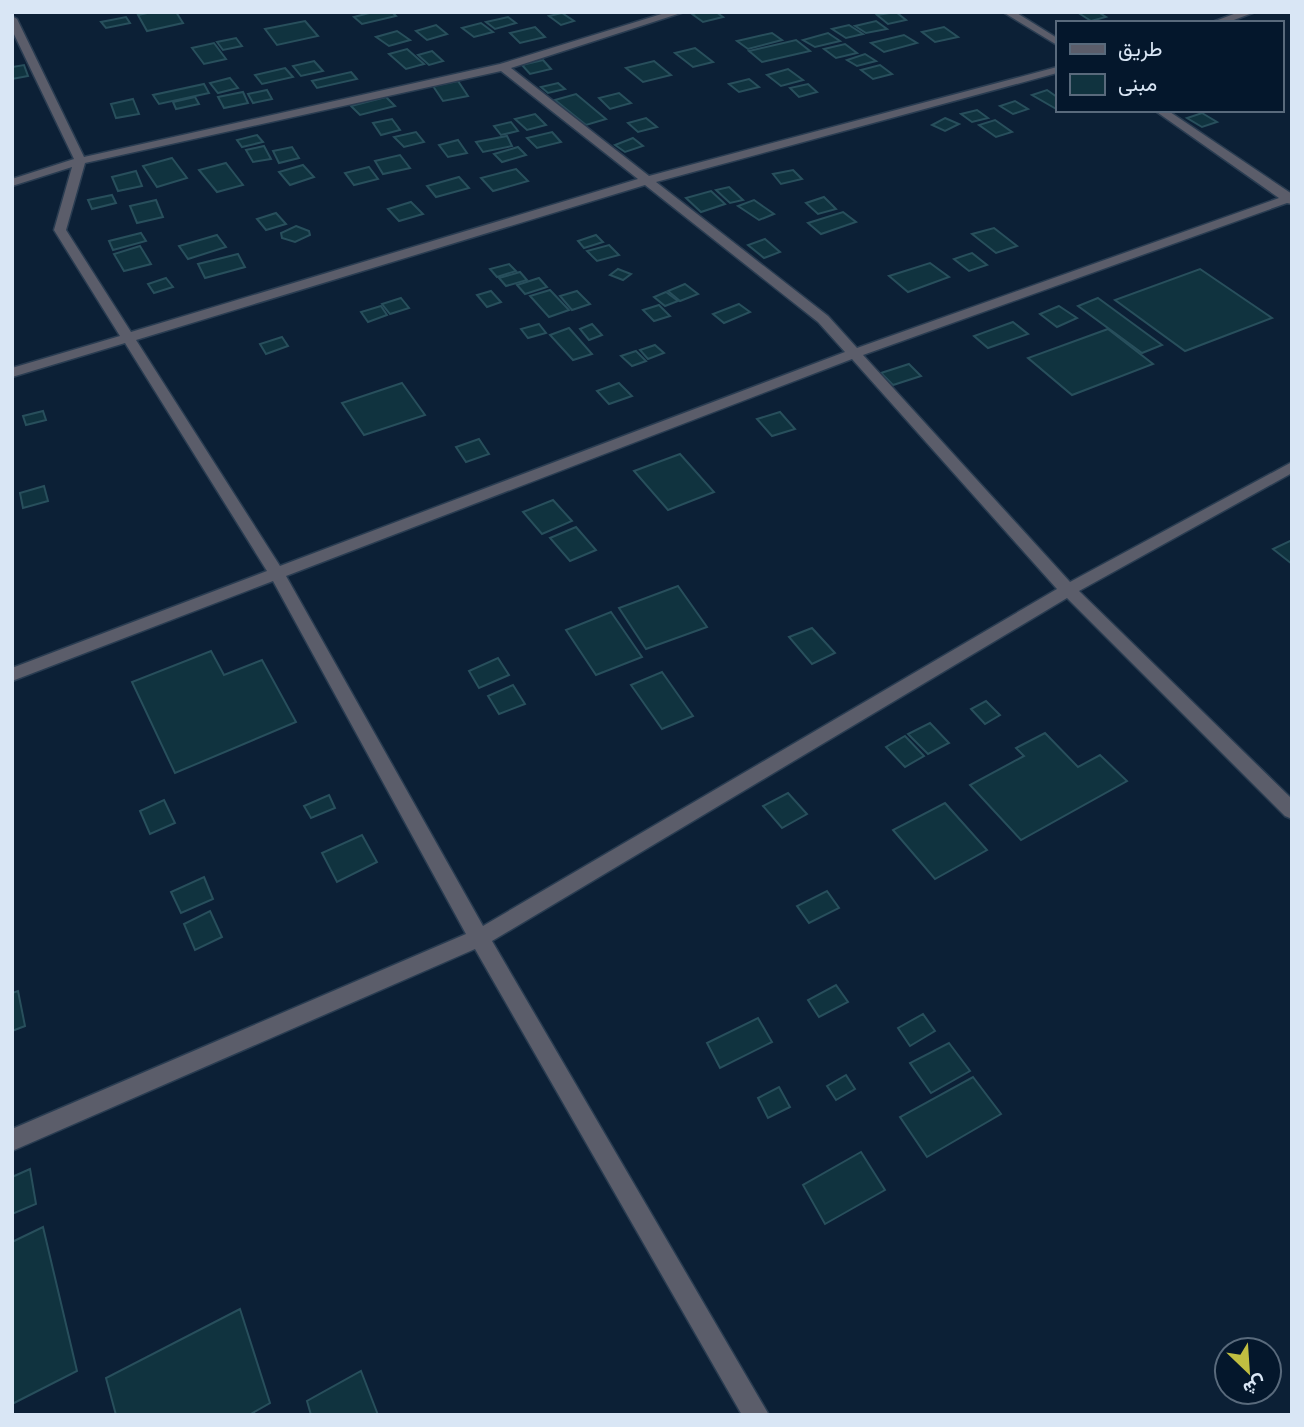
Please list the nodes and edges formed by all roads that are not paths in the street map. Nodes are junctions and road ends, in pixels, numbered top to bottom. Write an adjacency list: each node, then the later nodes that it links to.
1 (678, 12): 7 (street)
2 (1008, 12): 6 (street)
3 (1250, 12): 5 (street)
4 (12, 19): 10 (street)
5 (1221, 21)
6 (1056, 41)
7 (503, 66): 10 (street); 11 (street)
8 (1056, 70): 11 (street)
9 (1162, 112): 13 (street)
10 (80, 162): 12 (street); 14 (street)
11 (648, 180): 14 (street); 15 (street)
12 (12, 183)
13 (1291, 199): 15 (street)
14 (127, 337): 16 (street); 18 (street)
15 (855, 353): 18 (street); 19 (street)
16 (12, 373)
17 (1292, 467): 19 (street)
18 (276, 574): 20 (street); 22 (street)
19 (1068, 590): 21 (street); 22 (street)
20 (12, 674)
21 (1292, 811)
22 (479, 938): 23 (street); 24 (street)
23 (12, 1140)
24 (757, 1415)

